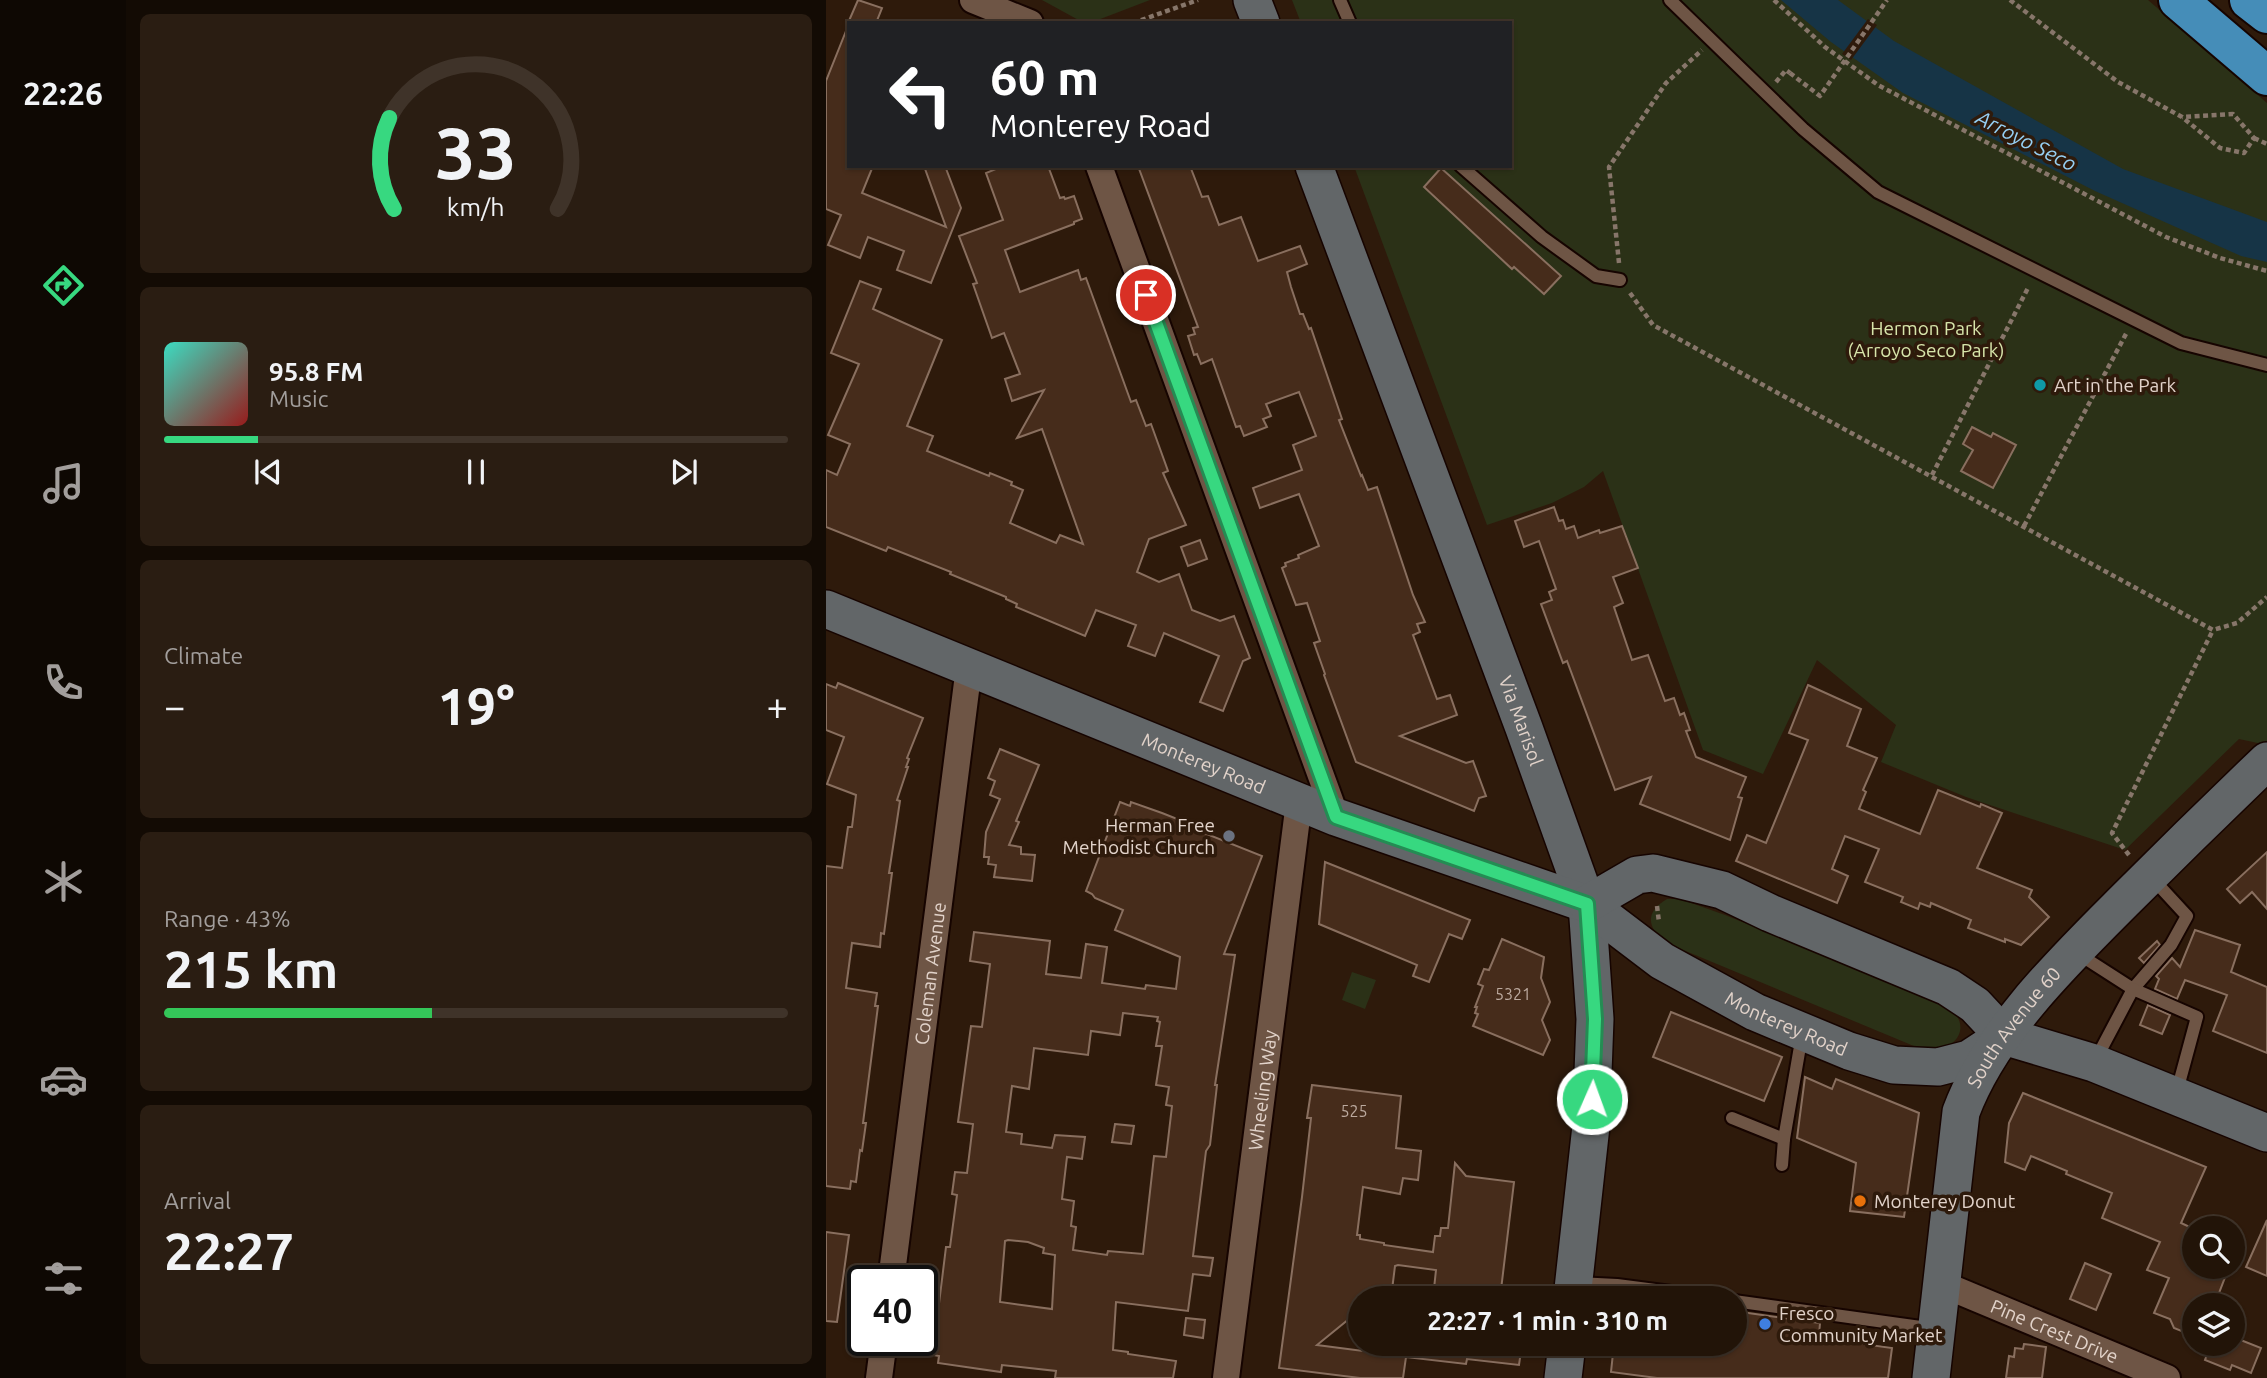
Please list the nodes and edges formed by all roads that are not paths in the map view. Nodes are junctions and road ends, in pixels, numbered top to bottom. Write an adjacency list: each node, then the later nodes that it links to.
1 (973, 0): 8 (street)
2 (1252, 0): 9 (street)
3 (1340, 0): 10 (lane)
4 (1670, 0): 16 (lane)
5 (2178, 0): 11 (highway)
6 (2249, 0): 7 (highway)
7 (2267, 14)
8 (1025, 21)
9 (1260, 21)
10 (1349, 21)
11 (2267, 76)
12 (1100, 168): 21 (street)
13 (1315, 168): 23 (street, Via Marisol)
14 (1463, 168): 15 (lane)
15 (1620, 280)
16 (2267, 365)
17 (826, 609): 18 (street, Monterey Road)
18 (969, 667): 20 (street, Monterey Road); 34 (street, Coleman Avenue)
19 (2267, 761): 22 (street, South Avenue 60)
20 (1299, 802): 21 (street, Monterey Road); 42 (street, Wheeling Way)
21 (1336, 817): 23 (street, Monterey Road)
22 (2148, 877): 24 (street, South Avenue 60); 25 (lane)
23 (1587, 904): 26 (street, Monterey Road); 27 (street); 36 (street, Via Marisol)
24 (2074, 952): 25 (lane); 27 (street, South Avenue 60)
25 (2133, 989): 28 (lane); 29 (lane)
26 (1802, 1032): 27 (street, Monterey Road); 32 (lane)
27 (2004, 1037): 28 (street); 35 (street, South Avenue 60)
28 (2094, 1063): 29 (street)
29 (2175, 1096): 31 (street)
30 (1732, 1118): 32 (lane)
31 (2267, 1133)
32 (1784, 1139): 33 (lane)
33 (1782, 1166)
34 (893, 1265)
35 (1942, 1284): 38 (street, South Avenue 60); 45 (street, Pine Crest Drive)
36 (1574, 1286)
37 (1747, 1303): 38 (lane)
38 (1936, 1329): 44 (street, South Avenue 60)
39 (882, 1356): 41 (street)
40 (1566, 1356): 43 (street)
41 (879, 1378)
42 (1226, 1378)
43 (1563, 1378)
44 (1931, 1378)
45 (2167, 1378)

